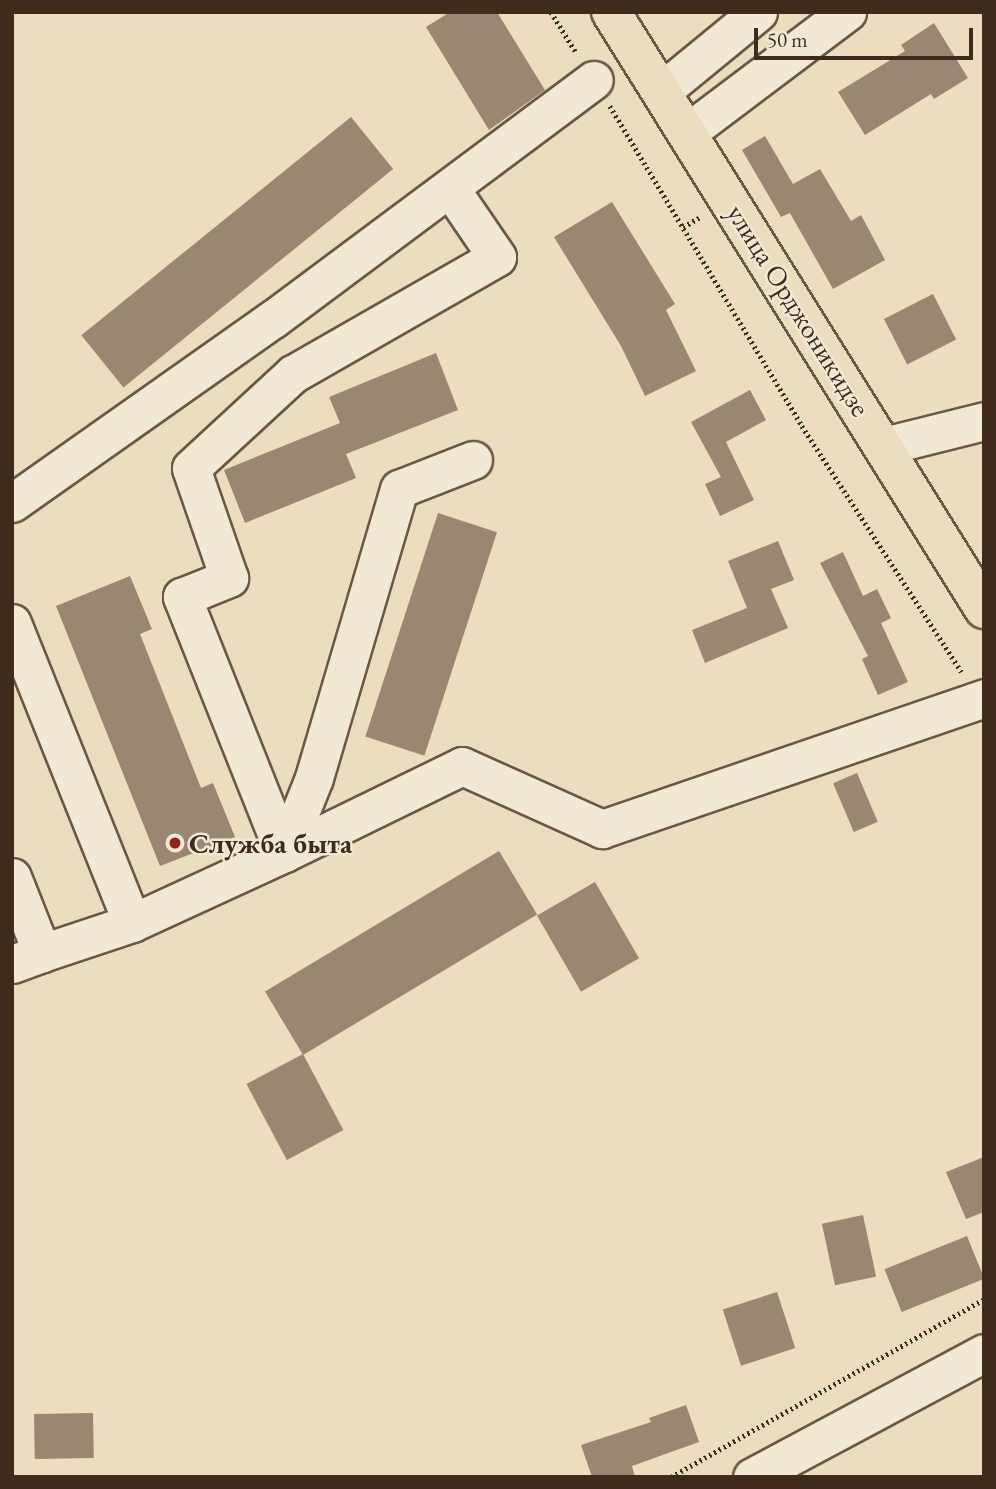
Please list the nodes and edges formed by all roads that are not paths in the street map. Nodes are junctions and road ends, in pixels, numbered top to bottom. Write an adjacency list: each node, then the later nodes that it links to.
1 (611, 12): 5 (main road, улица Орджоникидзе)
2 (758, 12): 5 (street)
3 (847, 12): 6 (street)
4 (594, 80): 7 (street)
5 (663, 90): 6 (main road, улица Орджоникидзе)
6 (688, 131): 9 (main road, улица Орджоникидзе)
7 (450, 188): 11 (street); 15 (street)
8 (984, 421): 9 (street)
9 (884, 446): 12 (main road, улица Орджоникидзе)
10 (473, 460): 15 (street)
11 (12, 503)
12 (984, 610)
13 (12, 623): 17 (street)
14 (982, 699): 15 (street)
15 (284, 853): 17 (street)
16 (12, 877): 18 (street)
17 (132, 923): 18 (street)
18 (27, 959)
19 (984, 1353): 20 (street)
20 (752, 1477)

